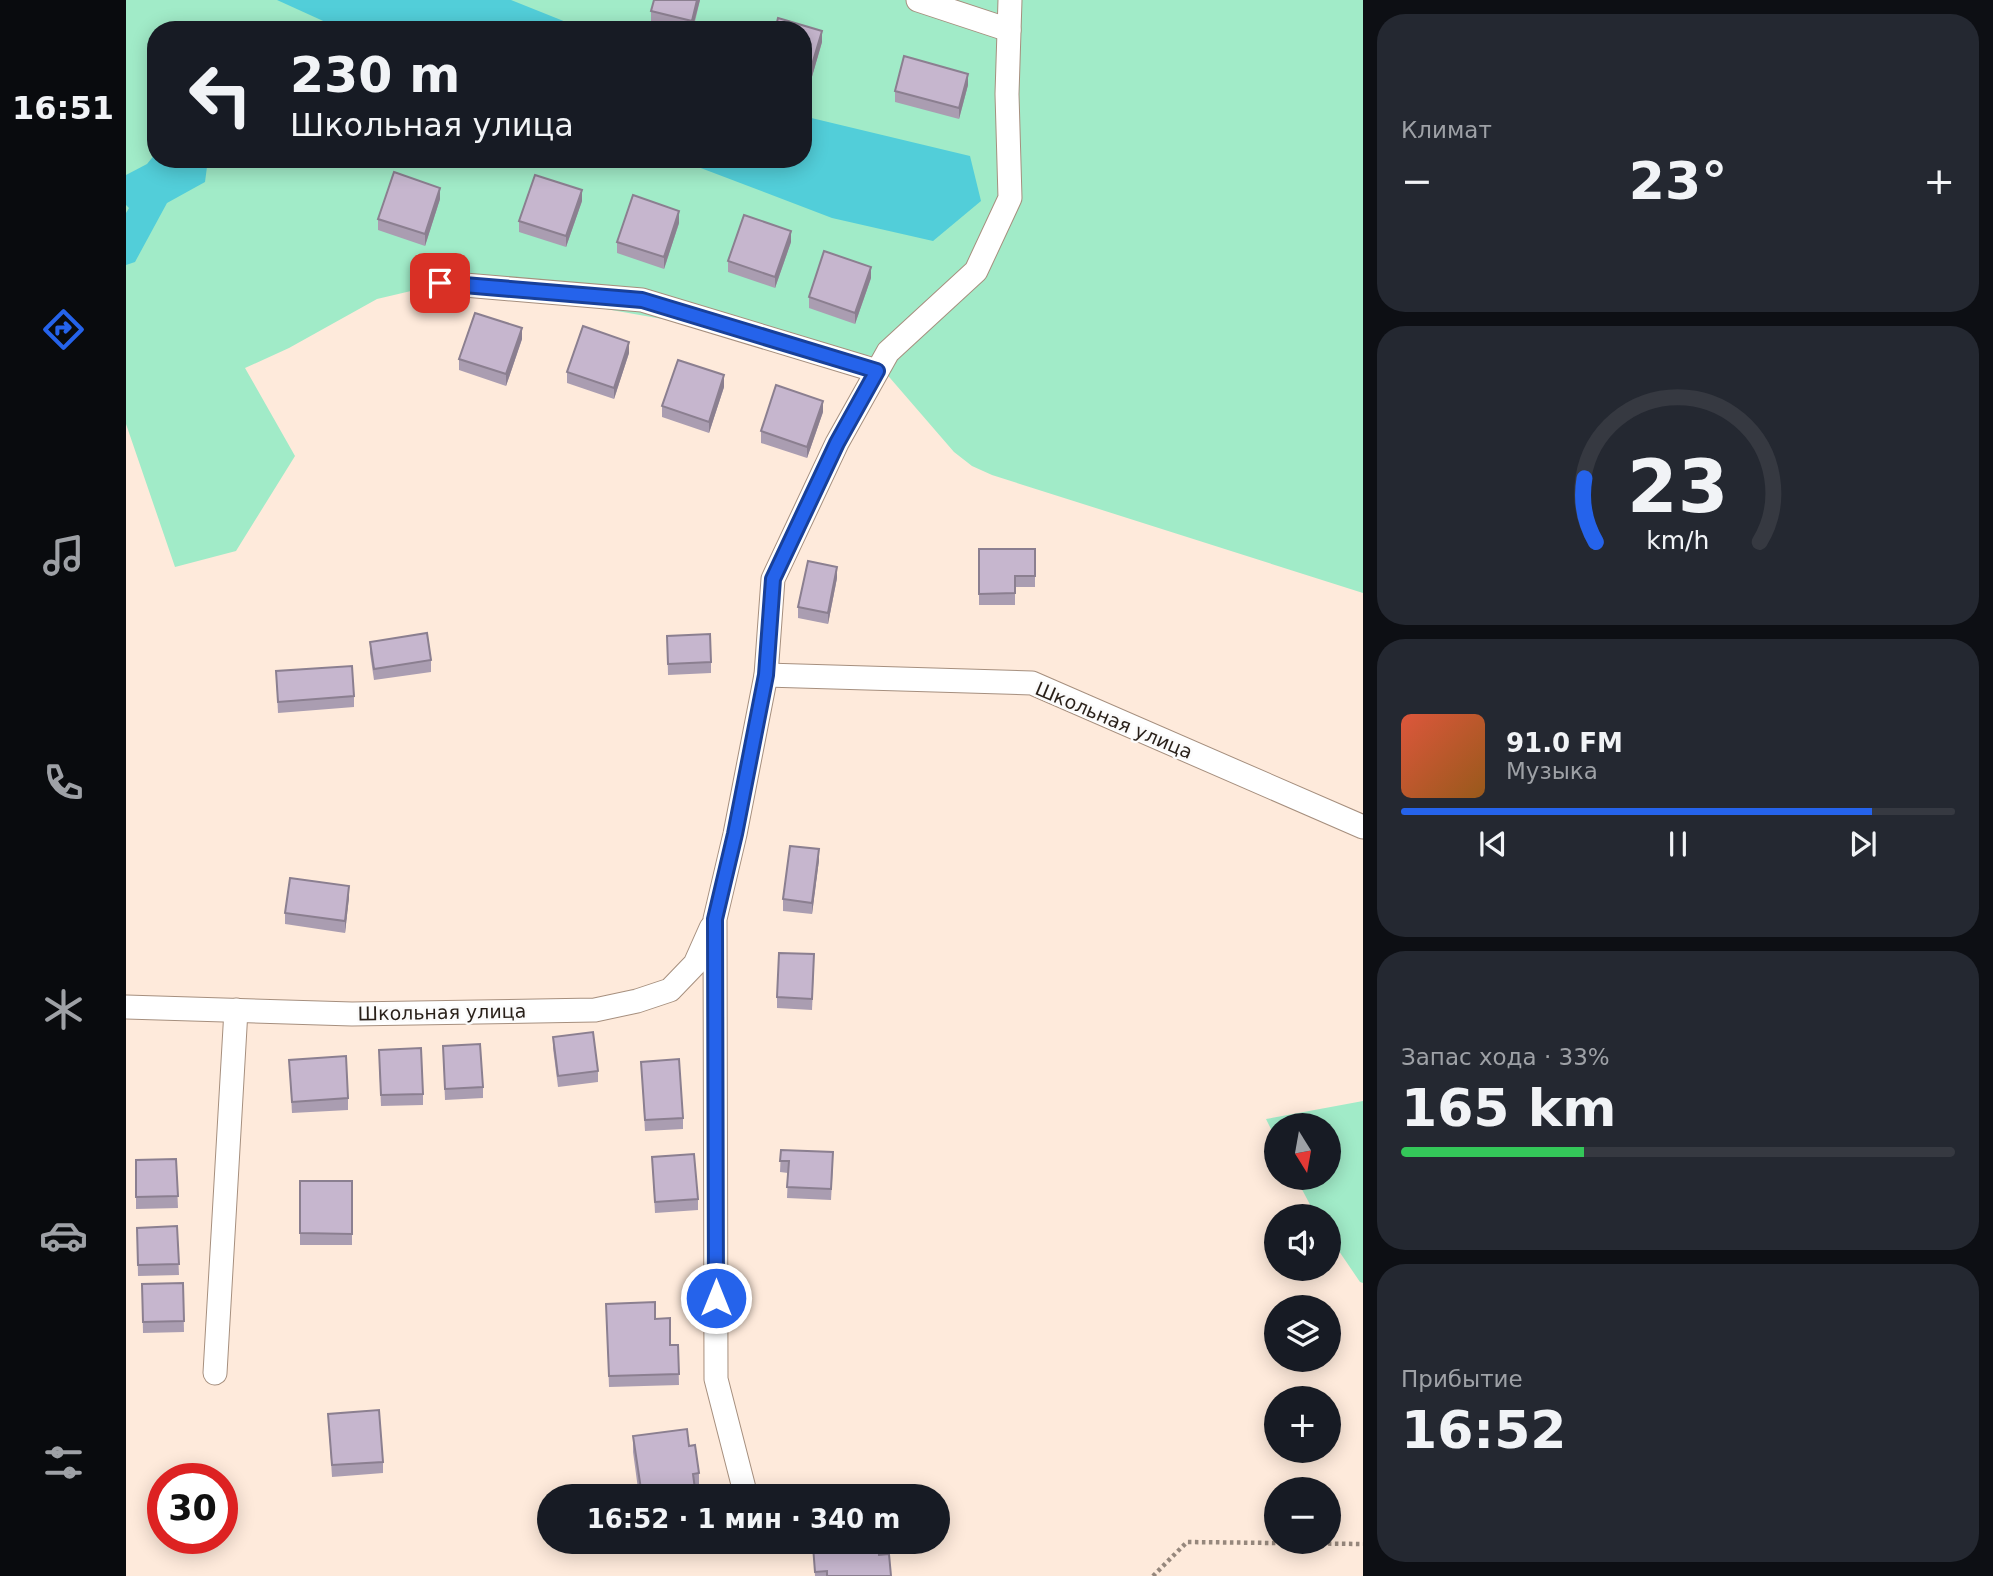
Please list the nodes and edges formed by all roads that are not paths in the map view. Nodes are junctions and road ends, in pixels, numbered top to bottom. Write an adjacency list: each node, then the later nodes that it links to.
1 (918, 0): 3 (street)
2 (1010, 0): 3 (street, Школьная улица)
3 (1009, 30): 5 (street, Школьная улица)
4 (440, 283): 5 (street)
5 (877, 371): 6 (street, Школьная улица)
6 (766, 675): 7 (street, Школьная улица); 8 (street, Школьная улица)
7 (1363, 827)
8 (715, 919): 10 (street, Школьная улица); 12 (street, Школьная улица)
9 (126, 1007): 10 (street, Школьная улица)
10 (236, 1010): 11 (street)
11 (215, 1373)
12 (743, 1484)

